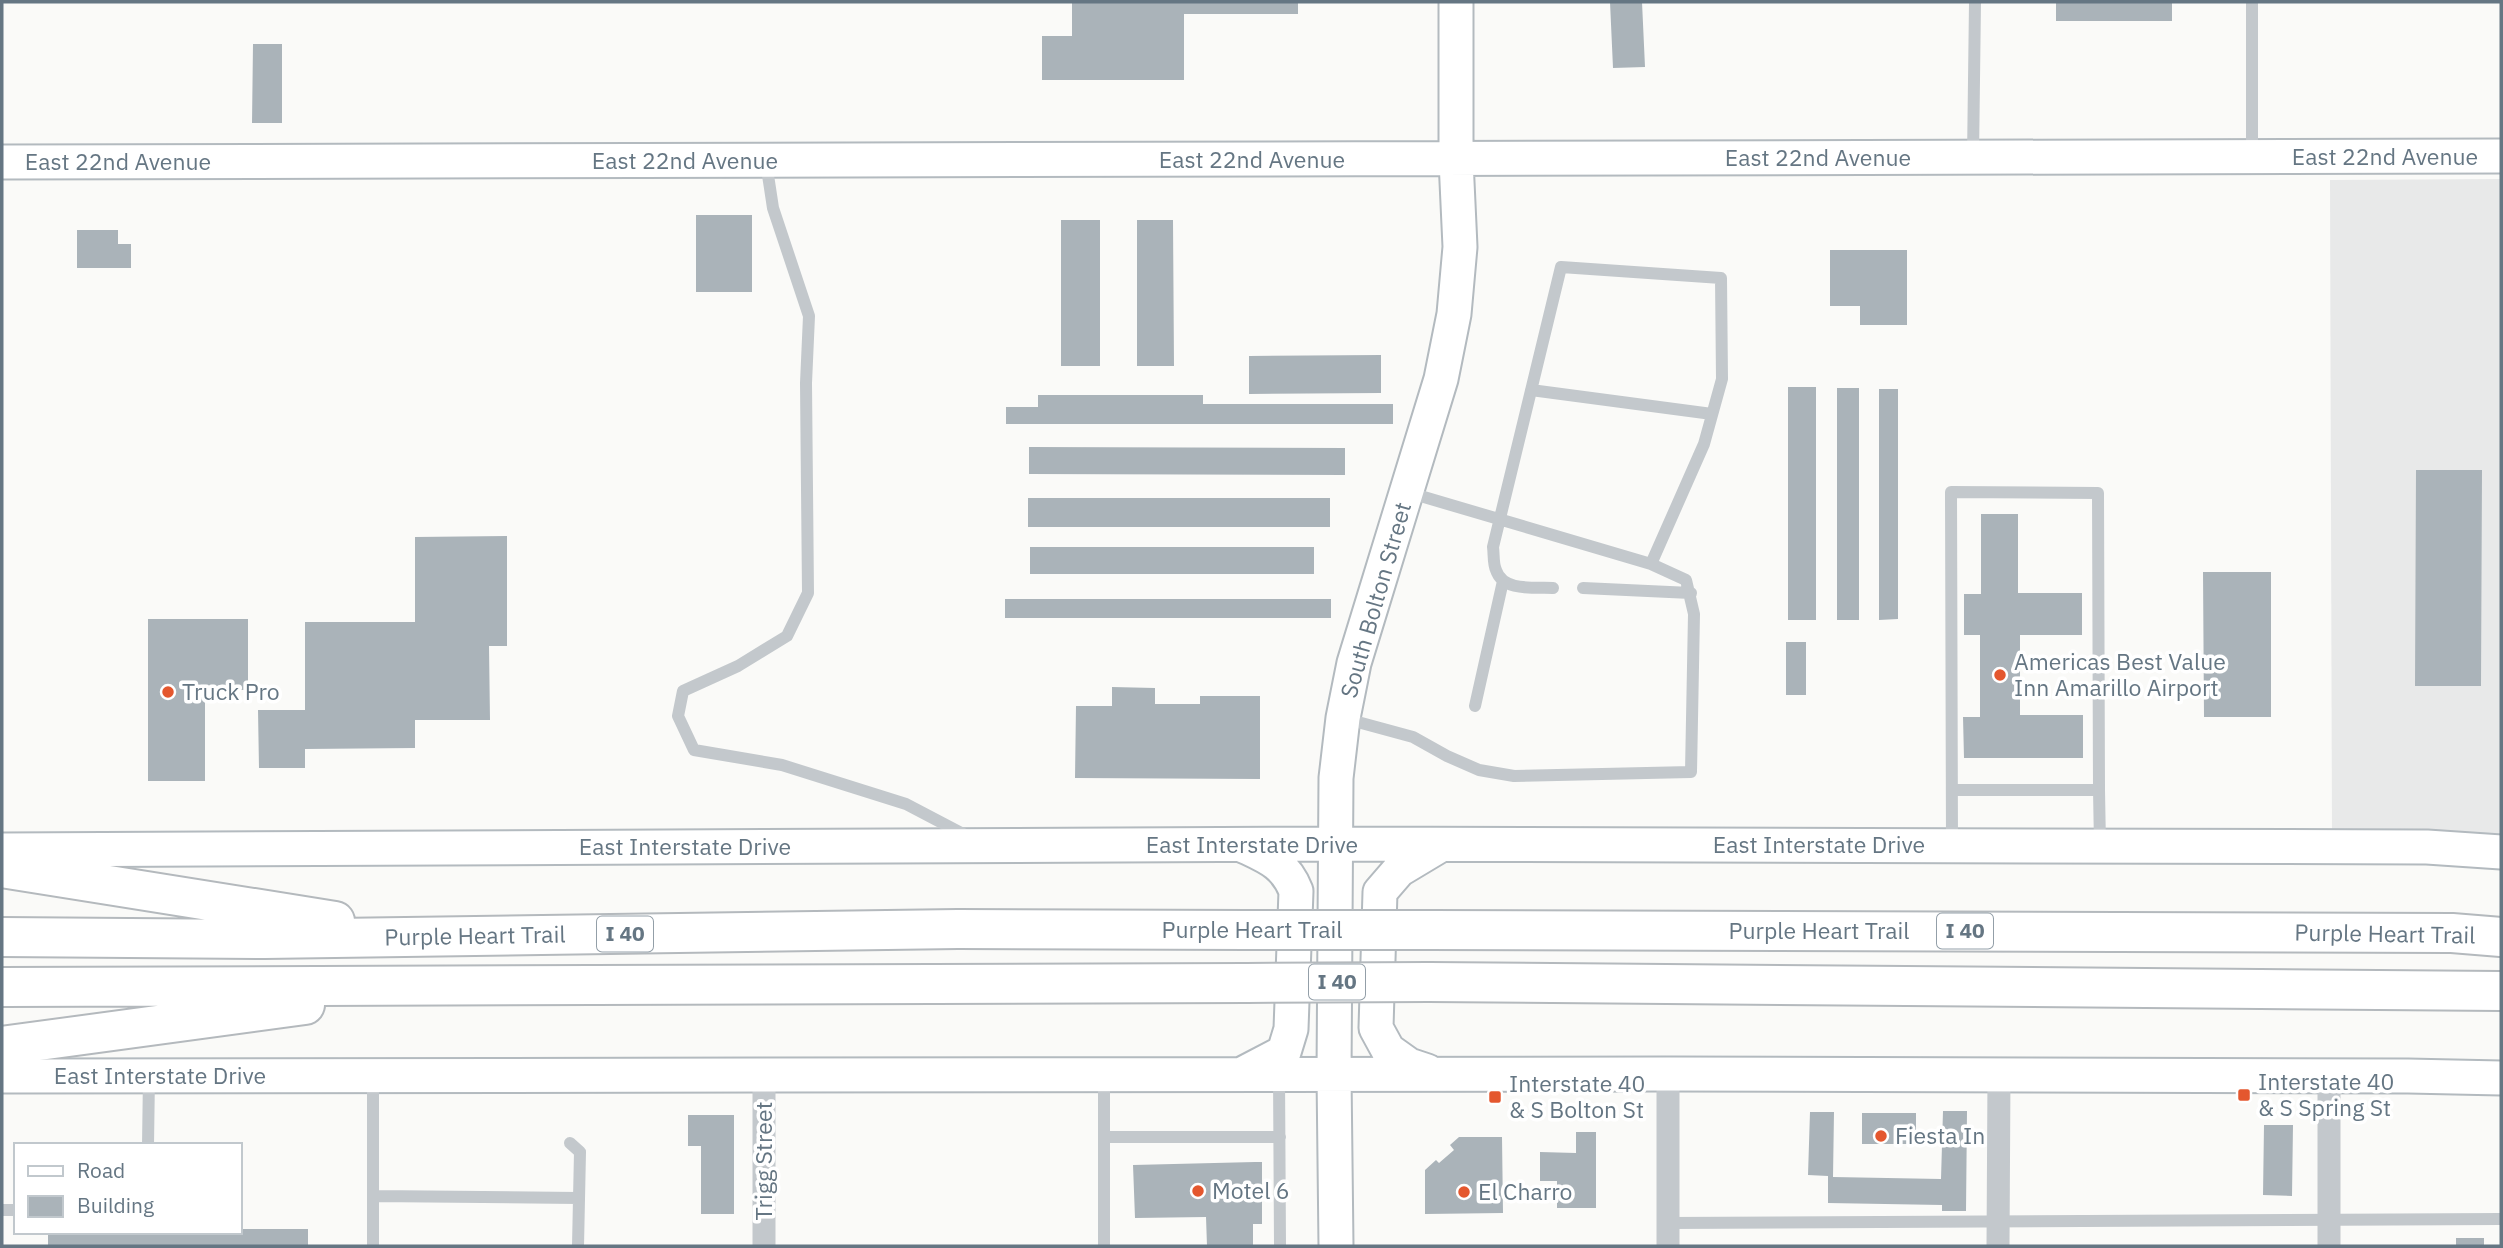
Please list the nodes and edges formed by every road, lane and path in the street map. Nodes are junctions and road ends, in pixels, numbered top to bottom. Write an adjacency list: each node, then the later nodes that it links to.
1 (1456, 2): 7 (main road, South Bolton Street)
2 (1975, 2): 6 (lane)
3 (2252, 2): 5 (lane)
4 (2501, 156): 5 (main road, East 22nd Avenue)
5 (2252, 157): 6 (main road, East 22nd Avenue)
6 (1973, 158): 7 (main road, East 22nd Avenue)
7 (1457, 160): 8 (main road, East 22nd Avenue); 12 (main road, South Bolton Street)
8 (766, 161): 9 (main road, East 22nd Avenue); 27 (lane)
9 (2, 162)
10 (1531, 390): 11 (lane); 11 (lane); 13 (lane)
11 (1712, 414): 14 (lane)
12 (1407, 492): 13 (lane); 20 (main road, South Bolton Street)
13 (1500, 518): 14 (lane); 15 (lane)
14 (1651, 564): 18 (lane)
15 (1503, 581): 16 (lane); 19 (lane)
16 (1553, 588)
17 (1583, 588): 18 (lane)
18 (1691, 593): 20 (lane)
19 (1475, 706)
20 (1343, 718): 23 (main road, South Bolton Street)
21 (1952, 790): 22 (lane); 22 (lane); 26 (lane)
22 (2099, 790): 28 (lane)
23 (1334, 844): 24 (main road, East Interstate Drive); 25 (main road, East Interstate Drive); 47 (main road, South Bolton Street)
24 (1242, 845): 27 (main road, East Interstate Drive); 41 (main road)
25 (1441, 845): 26 (main road, East Interstate Drive); 42 (main road)
26 (1952, 845): 28 (main road, East Interstate Drive)
27 (986, 846): 29 (main road, East Interstate Drive)
28 (2100, 846): 30 (main road, East Interstate Drive)
29 (2, 850)
30 (2501, 852)
31 (2, 868): 33 (highway)
32 (2, 937): 33 (highway, Purple Heart Trail / I 40)
33 (433, 937): 34 (highway, Purple Heart Trail / I 40, bridge)
34 (2501, 937)
35 (406, 985): 36 (highway, Purple Heart Trail / I 40); 37 (highway, Purple Heart Trail / I 40, bridge); 40 (highway)
36 (2, 987)
37 (2274, 988): 38 (highway, Purple Heart Trail / I 40); 39 (highway)
38 (2501, 991)
39 (2501, 1015)
40 (2, 1046)
41 (1241, 1074): 45 (main road, East Interstate Drive); 46 (main road, East Interstate Drive)
42 (1435, 1074): 43 (main road, East Interstate Drive); 47 (main road, East Interstate Drive)
43 (1668, 1074): 44 (main road, East Interstate Drive); 63 (street)
44 (1999, 1074): 48 (main road, East Interstate Drive); 62 (street)
45 (1104, 1075): 52 (main road, East Interstate Drive); 54 (lane)
46 (1279, 1075): 47 (main road, East Interstate Drive); 55 (lane)
47 (1334, 1075): 69 (main road, South Bolton Street)
48 (2329, 1075): 53 (main road, East Interstate Drive); 60 (street)
49 (2, 1076): 50 (main road, East Interstate Drive)
50 (149, 1076): 51 (main road, East Interstate Drive); 56 (lane)
51 (373, 1076): 52 (main road, East Interstate Drive); 58 (lane)
52 (764, 1076): 66 (street, Trigg Street)
53 (2501, 1078)
54 (1104, 1137): 55 (lane); 67 (lane)
55 (1280, 1137): 68 (lane)
56 (148, 1143)
57 (570, 1143): 59 (lane)
58 (373, 1196): 59 (lane); 64 (lane)
59 (578, 1198): 65 (lane)
60 (2329, 1218): 61 (lane); 62 (lane); 71 (street)
61 (2501, 1219)
62 (1998, 1223): 63 (lane); 70 (street)
63 (1668, 1235)
64 (373, 1246)
65 (578, 1246)
66 (764, 1246)
67 (1104, 1246)
68 (1280, 1246)
69 (1336, 1246)
70 (1998, 1246)
71 (2329, 1246)

